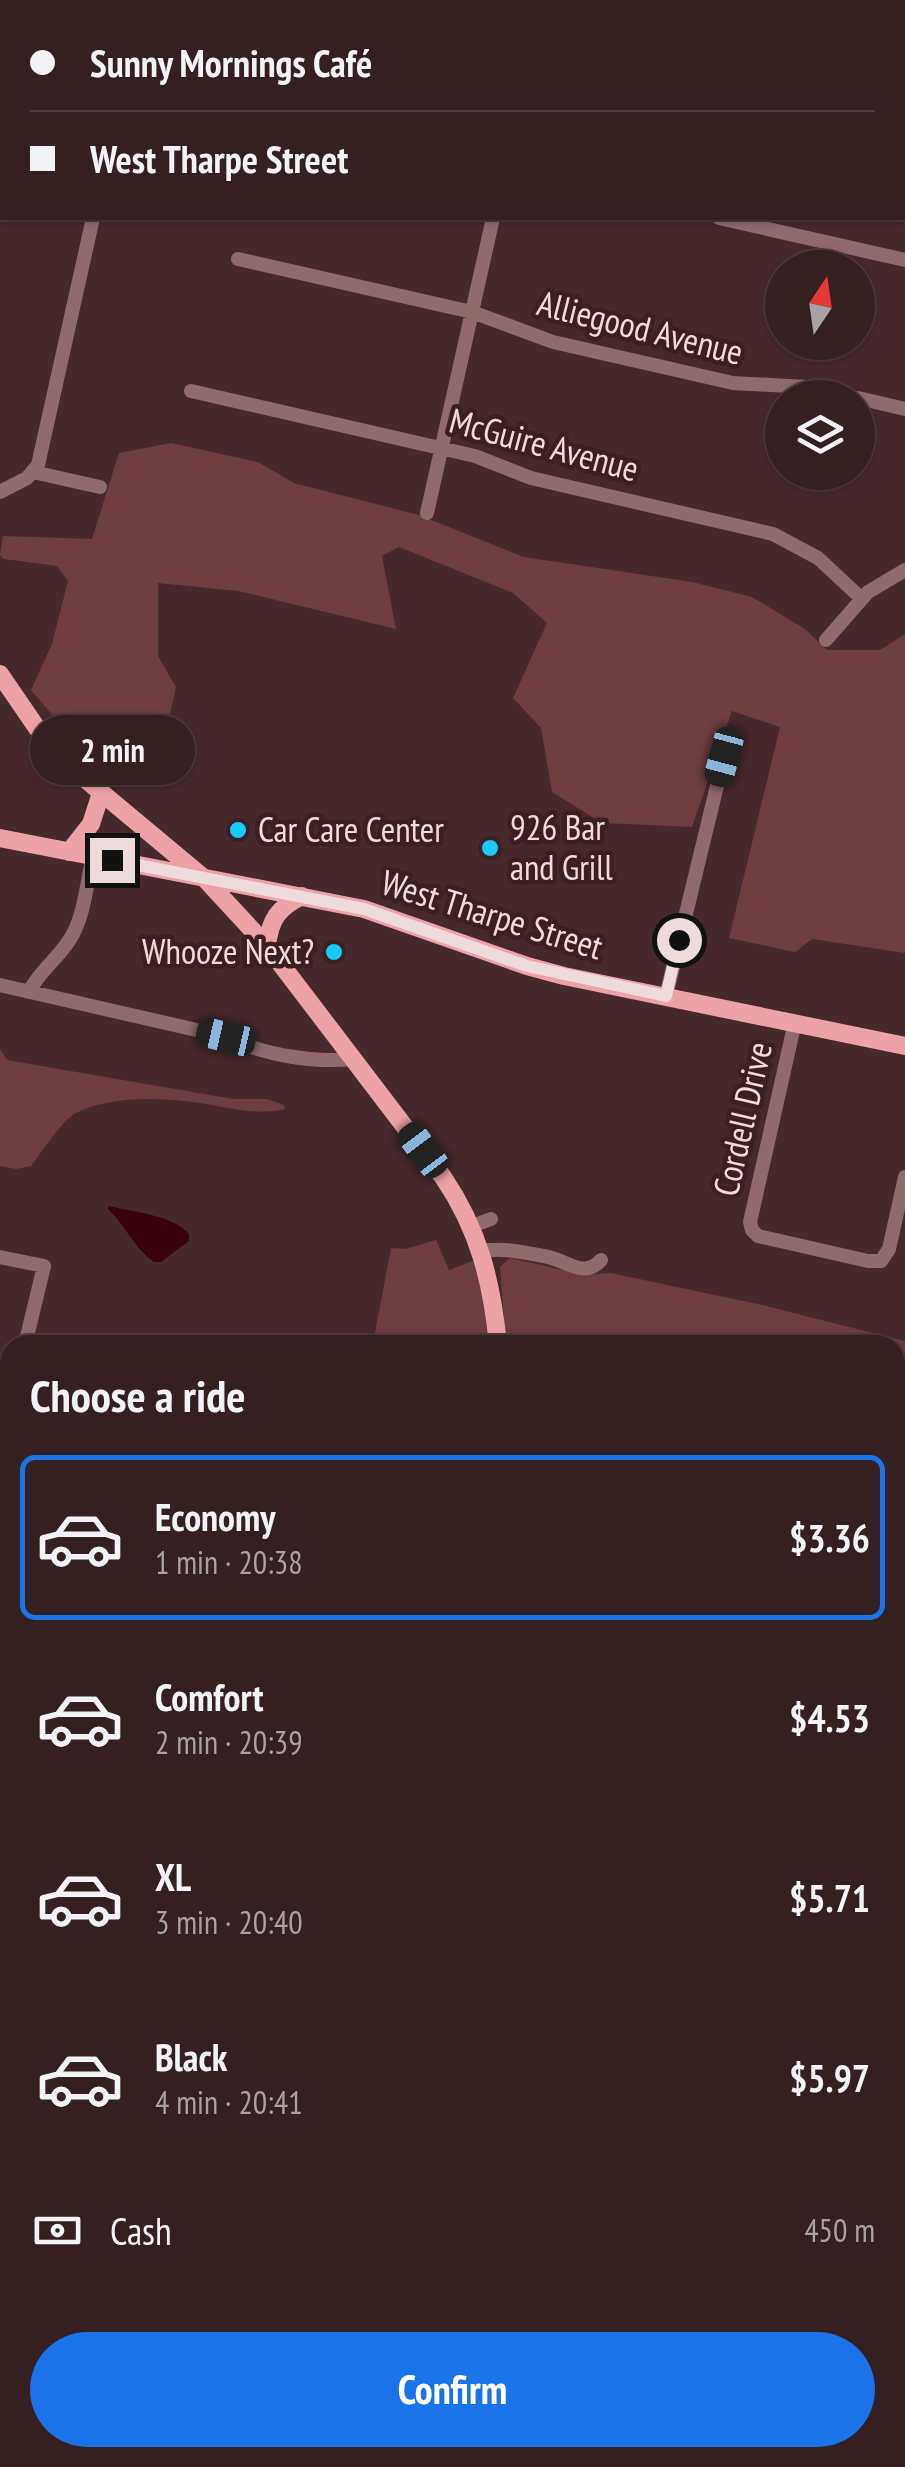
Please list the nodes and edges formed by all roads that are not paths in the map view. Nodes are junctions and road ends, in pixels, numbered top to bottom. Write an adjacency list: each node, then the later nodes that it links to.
1 (93, 220): 12 (street)
2 (494, 220): 6 (street)
3 (728, 220): 5 (street)
4 (238, 259): 6 (street, Alliegood Avenue)
5 (905, 260)
6 (472, 312): 7 (street, Alliegood Avenue); 11 (street)
7 (765, 386)
8 (191, 391): 11 (street, McGuire Avenue)
9 (875, 402): 10 (street, Alliegood Avenue)
10 (905, 409)
11 (442, 448): 15 (street); 17 (street, McGuire Avenue)
12 (34, 472): 13 (street); 14 (street)
13 (100, 488)
14 (0, 492)
15 (427, 513)
16 (905, 570): 17 (street)
17 (862, 599): 18 (street)
18 (826, 640)
19 (0, 674): 21 (main road)
20 (724, 757): 30 (street)
21 (101, 793): 23 (main road); 25 (main road)
22 (0, 838): 23 (main road, West Tharpe Street)
23 (69, 852): 24 (main road, West Tharpe Street)
24 (92, 856): 25 (main road, West Tharpe Street); 29 (street)
25 (205, 879): 26 (main road, West Tharpe Street); 27 (main road)
26 (302, 896): 27 (main road); 30 (main road, West Tharpe Street)
27 (267, 946): 33 (main road)
28 (0, 985): 29 (street)
29 (29, 992): 33 (street)
30 (666, 996): 31 (main road, West Tharpe Street)
31 (796, 1022): 32 (main road, West Tharpe Street); 34 (street, Cordell Drive)
32 (905, 1046)
33 (353, 1059): 36 (main road)
34 (905, 1177)
35 (490, 1219): 36 (street)
36 (472, 1226): 37 (main road)
37 (482, 1251): 39 (street); 41 (main road)
38 (0, 1258): 40 (street)
39 (601, 1260)
40 (27, 1335)
41 (497, 1335)

